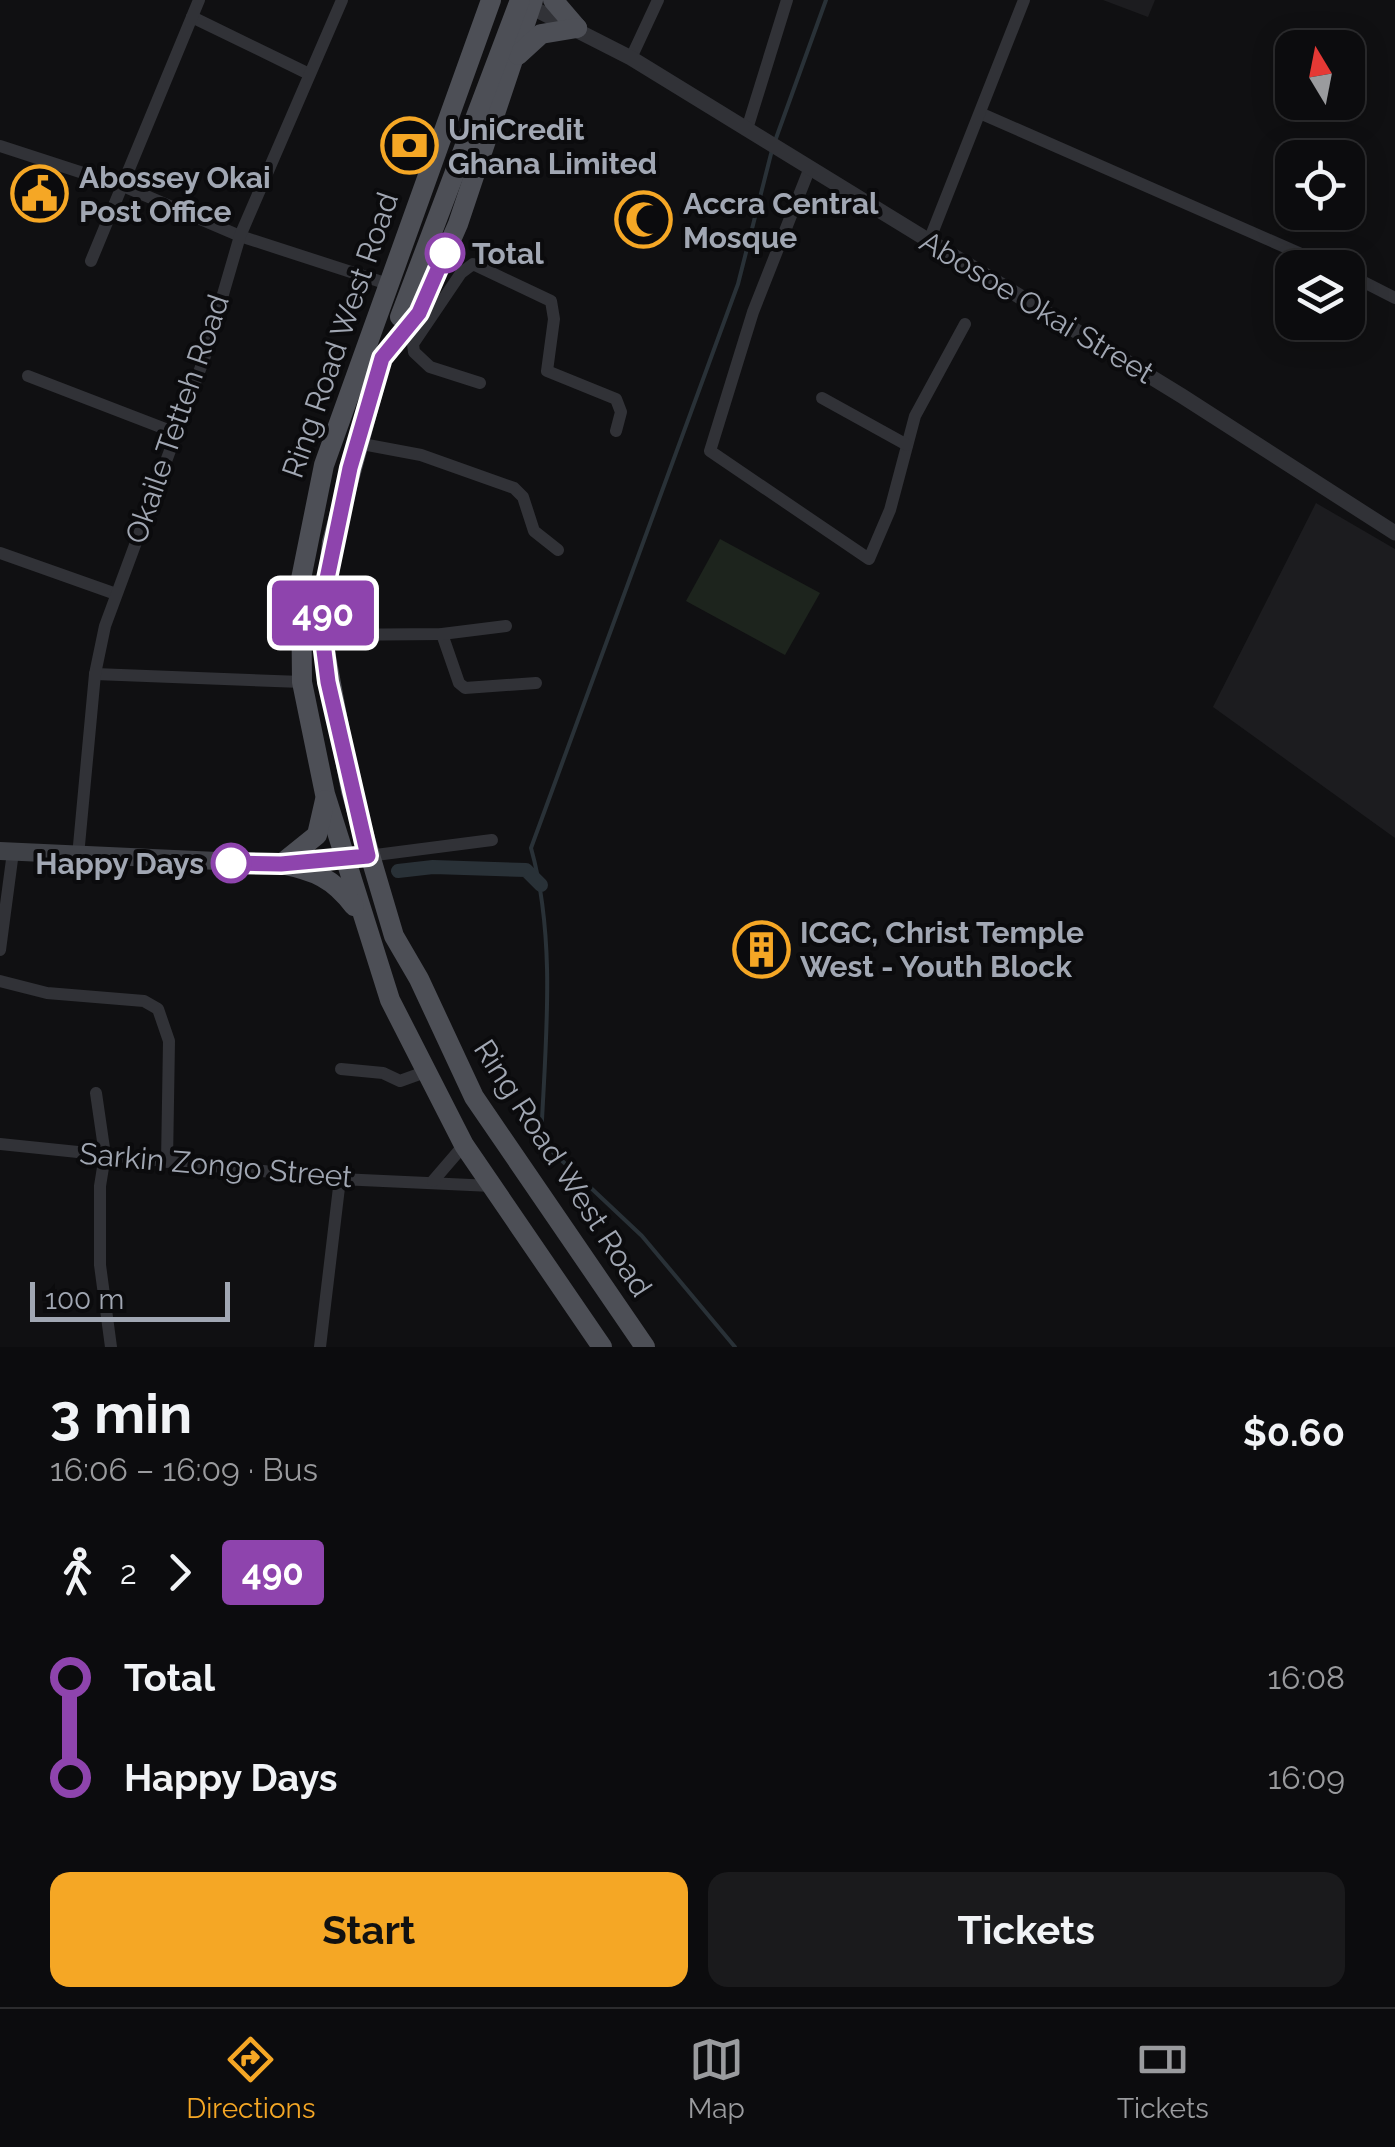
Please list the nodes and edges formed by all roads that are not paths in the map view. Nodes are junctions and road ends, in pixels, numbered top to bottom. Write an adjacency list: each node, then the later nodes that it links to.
1 (200, 0): 10 (street)
2 (342, 0): 14 (street, Okaile Tetteh Road)
3 (491, 0): 25 (main road, Ring Road West Road)
4 (500, 0): 27 (main road, Ring Road West Road)
5 (554, 0): 11 (main road)
6 (658, 0): 13 (street)
7 (788, 0): 16 (street)
8 (1024, 0): 15 (street)
9 (525, 2): 11 (street, Abosoe Okai Street); 12 (main road, Ring Road West Road); 27 (main road, Ring Road West Road, bridge)
10 (192, 17): 14 (street); 19 (street)
11 (577, 28): 12 (main road); 13 (street, Abosoe Okai Street)
12 (516, 56): 31 (main road, Ring Road West Road)
13 (631, 58): 16 (street, Abosoe Okai Street)
14 (307, 72): 20 (street, Okaile Tetteh Road)
15 (982, 114): 21 (street); 22 (street)
16 (749, 131): 18 (street, Abosoe Okai Street)
17 (0, 146): 19 (street)
18 (809, 170): 21 (street, Abosoe Okai Street); 38 (street)
19 (123, 186): 20 (street); 23 (street)
20 (240, 236): 25 (street); 36 (street, Okaile Tetteh Road)
21 (929, 241): 39 (street, Abosoe Okai Street)
22 (1293, 250)
23 (91, 261)
24 (1365, 283): 26 (street)
25 (388, 284): 29 (main road, Ring Road West Road)
26 (1395, 298)
27 (393, 312): 29 (main road); 31 (main road)
28 (964, 324): 38 (street)
29 (371, 327): 47 (main road, Ring Road West Road)
30 (414, 352): 31 (street); 33 (street); 35 (street)
31 (384, 354): 37 (main road, Ring Road West Road)
32 (28, 376): 36 (street)
33 (480, 383)
34 (822, 398): 38 (street)
35 (616, 431)
36 (176, 433): 42 (street, Okaile Tetteh Road)
37 (357, 443): 40 (street); 45 (main road, Ring Road West Road)
38 (907, 445)
39 (1395, 533)
40 (558, 550)
41 (0, 553): 42 (street)
42 (116, 594): 46 (street, Okaile Tetteh Road)
43 (506, 626): 44 (street)
44 (442, 634): 45 (street); 48 (street)
45 (322, 635): 53 (main road, Ring Road West Road)
46 (95, 674): 47 (street); 52 (street, Okaile Tetteh Road)
47 (302, 682): 49 (main road, Ring Road West Road)
48 (536, 683)
49 (325, 794): 54 (main road, Ring Road West Road); 55 (main road)
50 (492, 840): 53 (street)
51 (6, 852): 52 (main road); 57 (street)
52 (78, 856): 55 (main road)
53 (368, 856): 54 (main road); 58 (main road, Ring Road West Road)
54 (344, 858): 55 (main road); 56 (main road, Ring Road West Road); 58 (main road)
55 (281, 864): 56 (main road)
56 (361, 914): 61 (main road, Ring Road West Road)
57 (0, 950)
58 (419, 979): 73 (main road, Ring Road West Road)
59 (0, 981): 66 (street)
60 (341, 1069): 61 (street)
61 (424, 1072): 64 (main road, Ring Road West Road)
62 (96, 1093): 65 (street)
63 (0, 1144): 65 (street, Sarkin Zongo Street)
64 (464, 1144): 68 (street); 69 (main road, Ring Road West Road)
65 (105, 1156): 66 (street, Sarkin Zongo Street); 70 (street)
66 (167, 1162): 67 (street, Sarkin Zongo Street)
67 (340, 1179): 68 (street, Sarkin Zongo Street); 71 (street)
68 (432, 1181): 69 (street, Sarkin Zongo Street)
69 (492, 1186): 72 (main road, Ring Road West Road)
70 (111, 1347)
71 (320, 1347)
72 (602, 1347)
73 (645, 1347)

